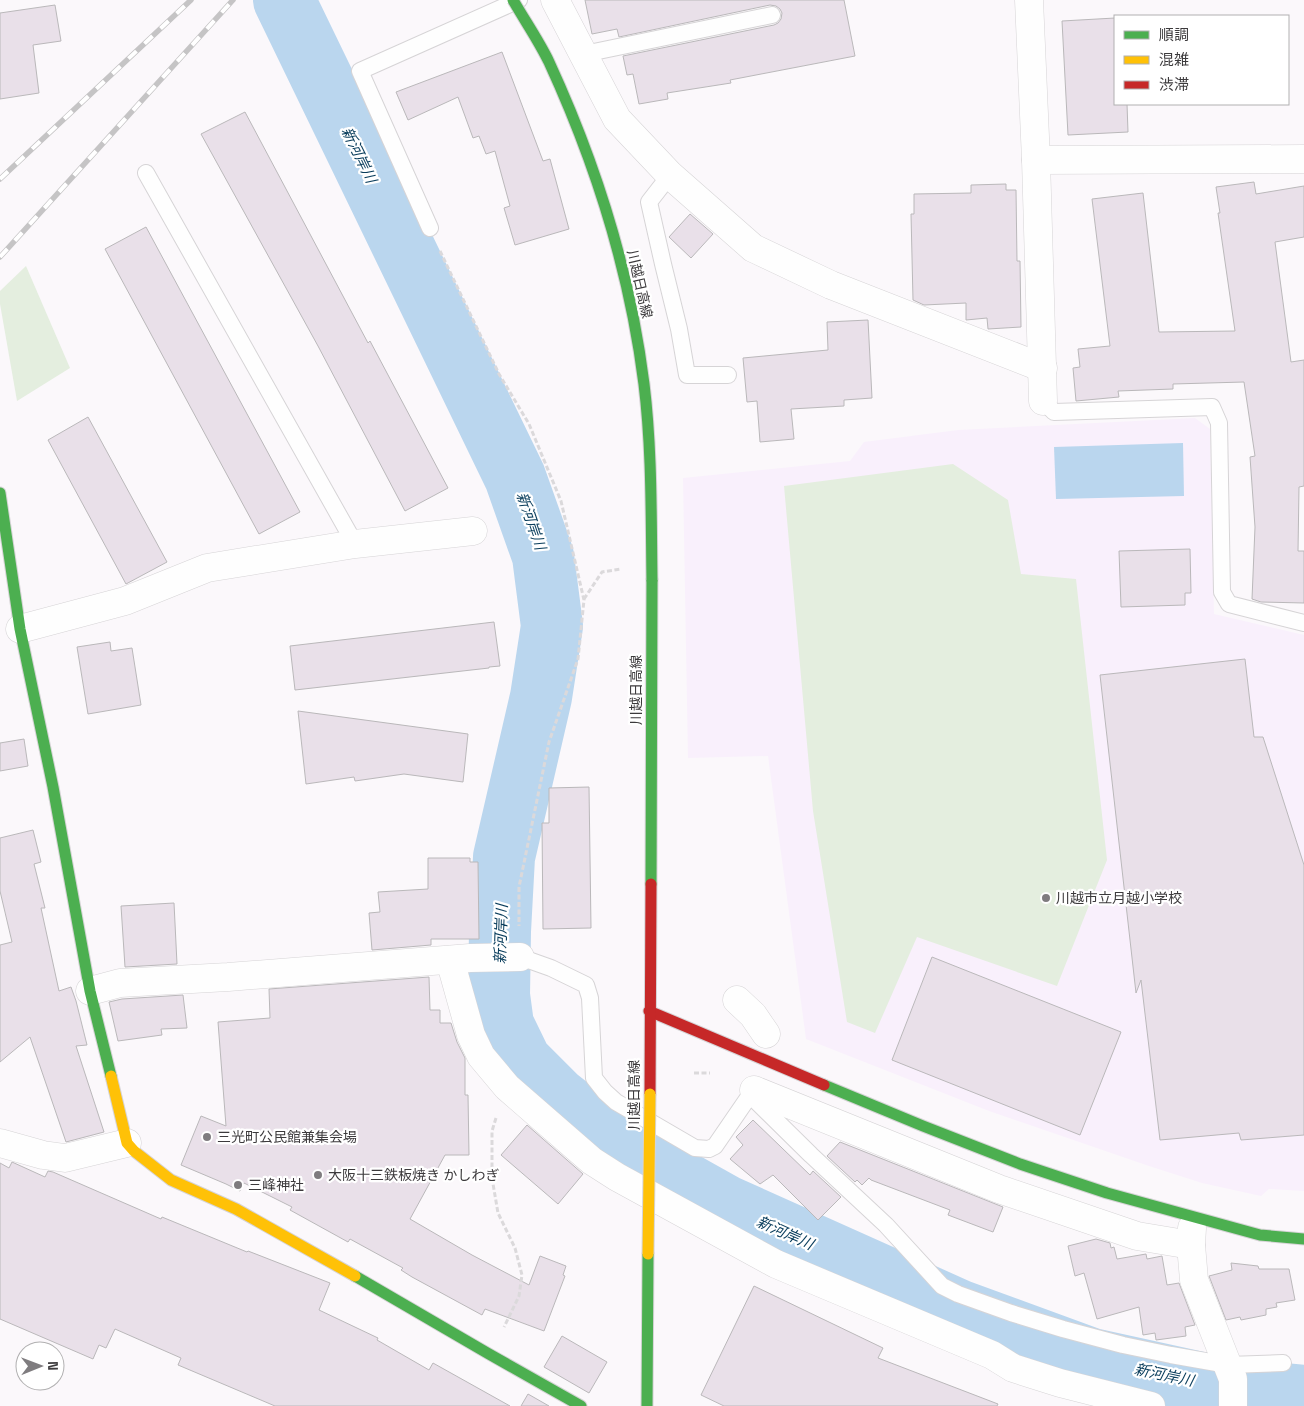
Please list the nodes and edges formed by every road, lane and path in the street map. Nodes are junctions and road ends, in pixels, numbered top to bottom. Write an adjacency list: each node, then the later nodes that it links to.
1 (513, 0): 24 (street, 川越日高線, bridge)
2 (519, 0): 11 (lane)
3 (555, 0): 6 (street)
4 (1030, 0): 8 (street)
5 (772, 15): 6 (lane)
6 (584, 54): 10 (street)
7 (1304, 159): 8 (street)
8 (1036, 160): 12 (street)
9 (146, 173): 17 (lane)
10 (670, 175): 12 (street); 13 (lane)
11 (430, 228): 20 (path)
12 (1043, 368): 14 (street)
13 (728, 375)
14 (1043, 401): 18 (lane)
15 (0, 493): 19 (street)
16 (473, 531): 17 (street)
17 (355, 544): 19 (street)
18 (1304, 622)
19 (20, 629): 22 (street)
20 (520, 957): 21 (street); 27 (lane)
21 (460, 959): 22 (street); 26 (street)
22 (90, 991): 29 (street)
23 (737, 1000): 25 (street)
24 (649, 1011): 30 (street); 37 (street, 川越日高線, bridge)
25 (766, 1034)
26 (507, 1087): 33 (path); 38 (street)
27 (753, 1090): 32 (street); 35 (lane)
28 (0, 1143): 29 (street)
29 (127, 1143): 33 (street)
30 (1192, 1217): 31 (street); 32 (street)
31 (1304, 1239)
32 (1191, 1245): 35 (street)
33 (489, 1354): 36 (street)
34 (1283, 1363): 35 (lane)
35 (1230, 1372): 39 (street)
36 (581, 1406)
37 (647, 1406)
38 (1151, 1406)
39 (1233, 1406)

